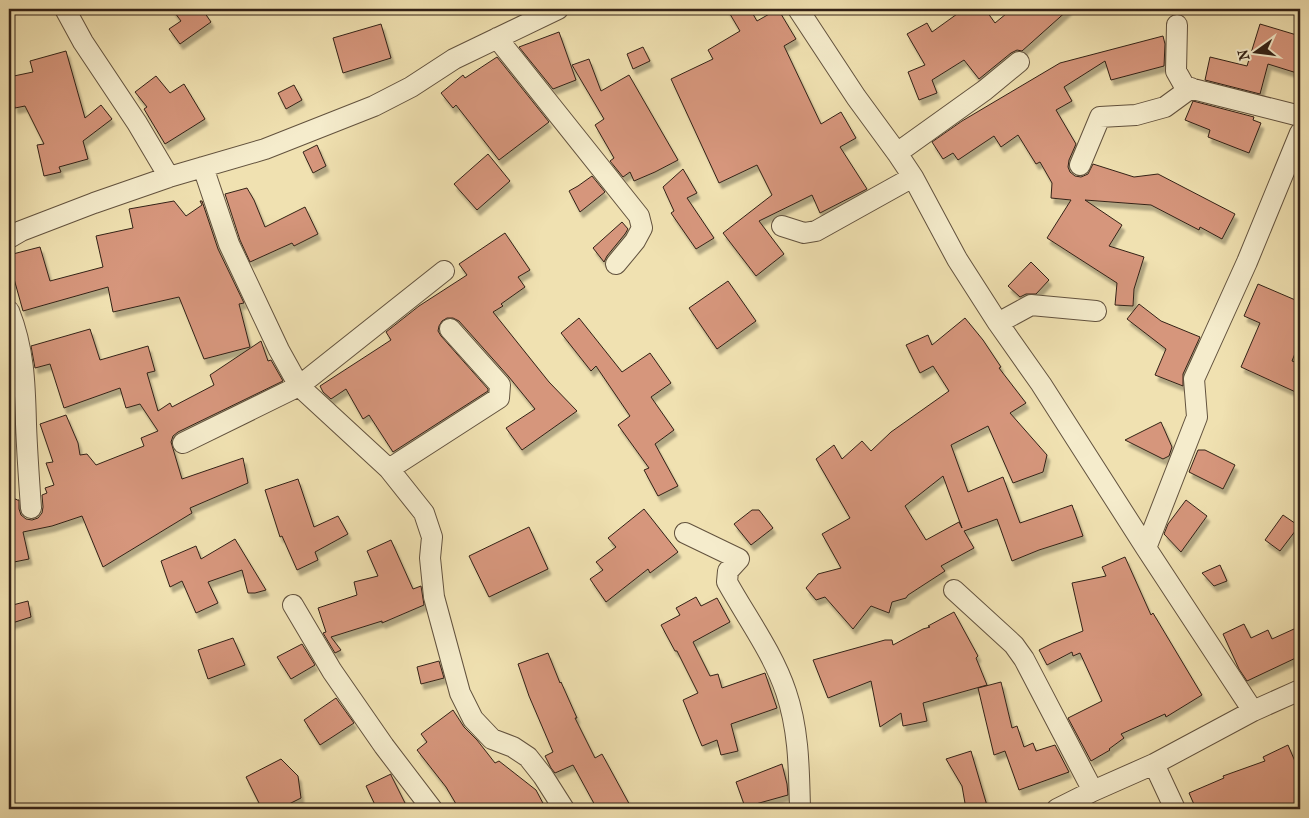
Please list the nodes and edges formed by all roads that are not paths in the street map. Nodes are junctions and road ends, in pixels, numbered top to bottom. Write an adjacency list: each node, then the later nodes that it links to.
1 (65, 9): 13 (street)
2 (558, 9): 5 (street)
3 (798, 9): 10 (street)
4 (1177, 25): 7 (street)
5 (497, 38): 12 (street); 17 (street)
6 (1019, 62): 10 (street)
7 (1191, 88): 8 (street); 11 (street)
8 (1300, 116)
9 (1300, 133): 28 (street)
10 (897, 153): 14 (street)
11 (1080, 165)
12 (203, 167): 13 (street); 23 (street)
13 (169, 177): 16 (street)
14 (913, 178): 15 (street); 21 (street)
15 (782, 226)
16 (13, 230)
17 (616, 264)
18 (444, 271): 23 (street)
19 (9, 311): 26 (street)
20 (1096, 311): 21 (street)
21 (998, 323): 28 (street)
22 (450, 329): 25 (street)
23 (299, 386): 24 (street); 25 (street)
24 (182, 443)
25 (389, 468): 36 (street)
26 (31, 508)
27 (685, 533): 37 (street)
28 (1146, 548): 32 (street)
29 (954, 590): 34 (street)
30 (293, 606): 35 (street)
31 (1300, 690): 32 (street)
32 (1253, 711): 33 (street)
33 (1154, 764): 34 (street); 39 (street)
34 (1093, 791): 38 (street)
35 (432, 809)
36 (564, 809)
37 (800, 809)
38 (1057, 809)
39 (1175, 809)

